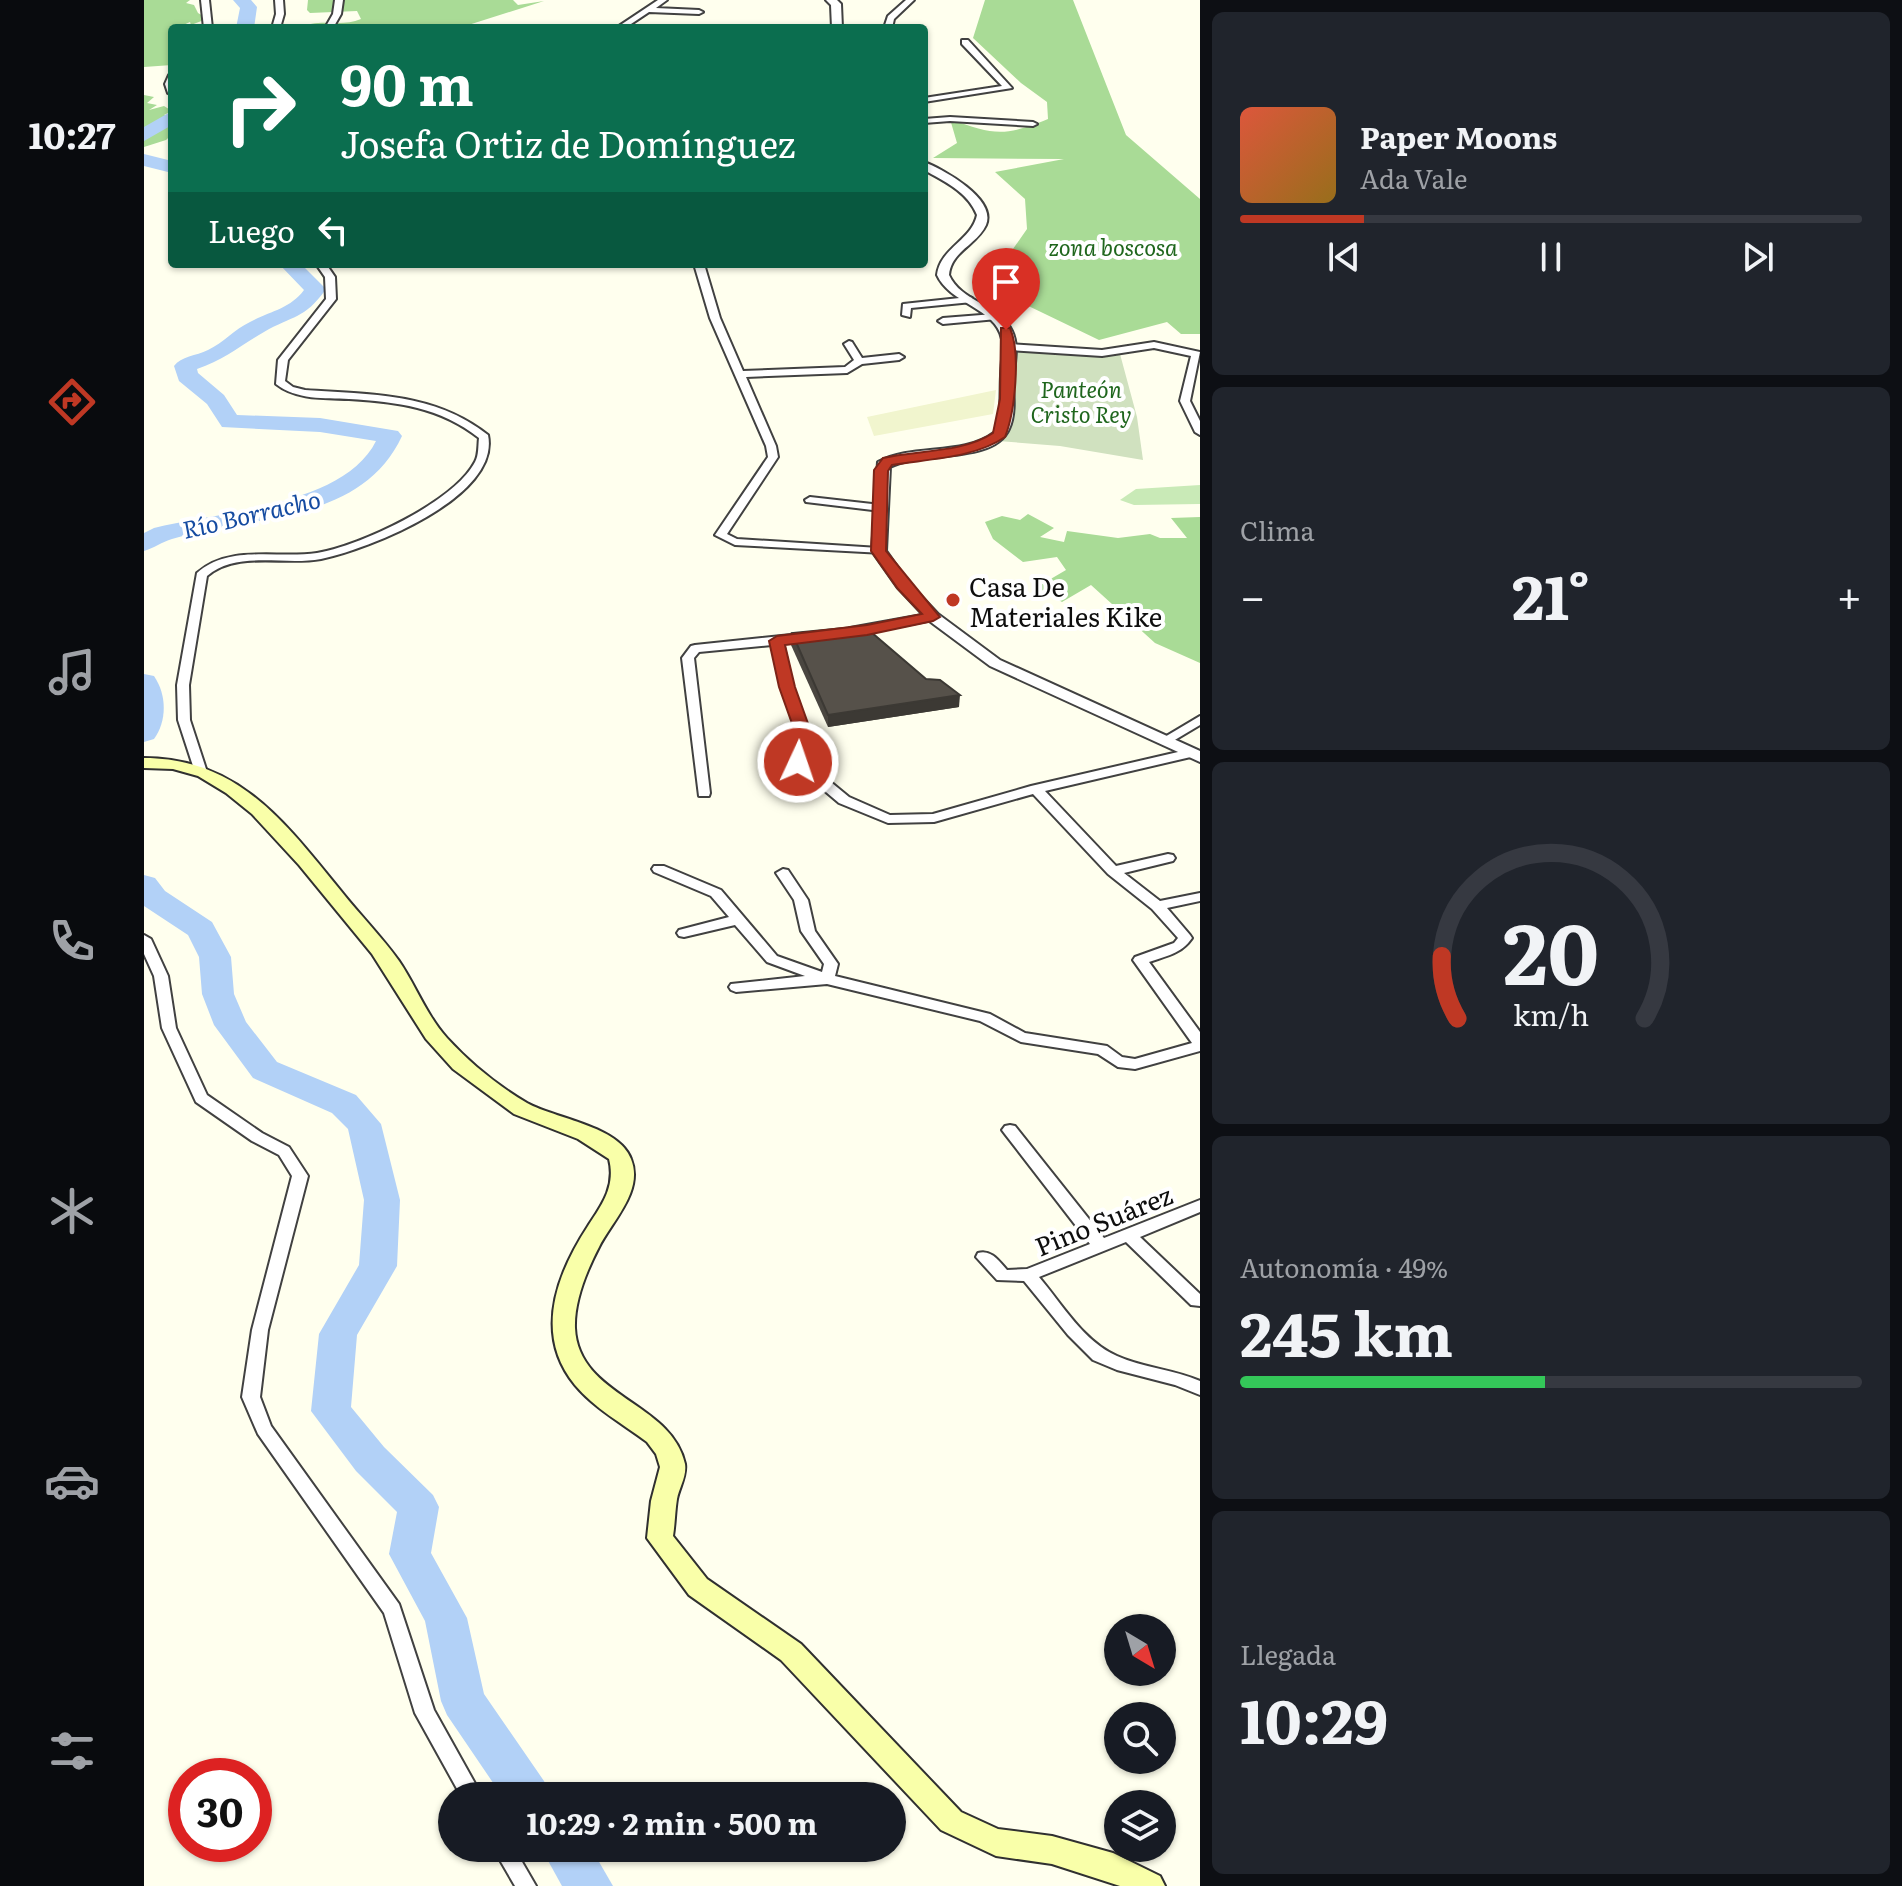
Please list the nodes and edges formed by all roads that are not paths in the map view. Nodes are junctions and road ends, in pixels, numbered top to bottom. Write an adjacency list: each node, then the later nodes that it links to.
1 (205, 0): 9 (street)
2 (279, 0): 10 (street)
3 (339, 0): 11 (street)
4 (663, 0): 7 (street)
5 (834, 0): 13 (street)
6 (910, 0): 14 (street)
7 (648, 10): 8 (street); 12 (street)
8 (699, 12)
9 (208, 24)
10 (277, 24)
11 (331, 24)
12 (626, 24)
13 (837, 24)
14 (889, 24)
15 (965, 42): 16 (street)
16 (928, 99)
17 (928, 121): 18 (street)
18 (1033, 124)
19 (928, 168): 22 (street)
20 (324, 268): 46 (street)
21 (702, 268): 31 (street)
22 (969, 300): 23 (street); 24 (street)
23 (907, 315)
24 (994, 317): 25 (street); 27 (street)
25 (943, 321)
26 (849, 344): 30 (street)
27 (1009, 347): 28 (street); 34 (street)
28 (1198, 355): 32 (street)
29 (899, 357): 30 (street)
30 (859, 361): 31 (street)
31 (739, 374): 35 (street)
32 (1200, 432)
33 (810, 500): 34 (street)
34 (881, 508): 35 (street)
35 (879, 551): 36 (street)
36 (933, 617): 37 (street); 43 (street)
37 (867, 630): 38 (street); 40 (street)
38 (837, 634)
39 (822, 635): 41 (street)
40 (878, 639)
41 (777, 641): 47 (street); 48 (street)
42 (1200, 720): 43 (street)
43 (1164, 741): 44 (street)
44 (1195, 755): 47 (street)
45 (144, 763): 46 (main road)
46 (200, 769): 72 (main road)
47 (1036, 789): 51 (street)
48 (704, 793)
49 (1168, 858): 51 (street)
50 (659, 869): 55 (street)
51 (1113, 871): 54 (street)
52 (783, 873): 58 (street)
53 (1200, 897): 54 (street)
54 (1157, 906): 60 (street)
55 (737, 920): 56 (street); 58 (street)
56 (684, 933)
57 (144, 939): 69 (street)
58 (827, 979): 59 (street); 60 (street)
59 (736, 987)
60 (1200, 1045)
61 (1010, 1130): 64 (street)
62 (1200, 1206): 63 (street, Pino Suárez)
63 (1128, 1235): 64 (street, Pino Suárez); 67 (street)
64 (1101, 1246): 66 (street, Pino Suárez)
65 (984, 1257): 66 (street, Pino Suárez)
66 (1028, 1275): 68 (street)
67 (1197, 1301)
68 (1200, 1388)
69 (464, 1782)
70 (511, 1862): 71 (street)
71 (526, 1886)
72 (1150, 1886)

